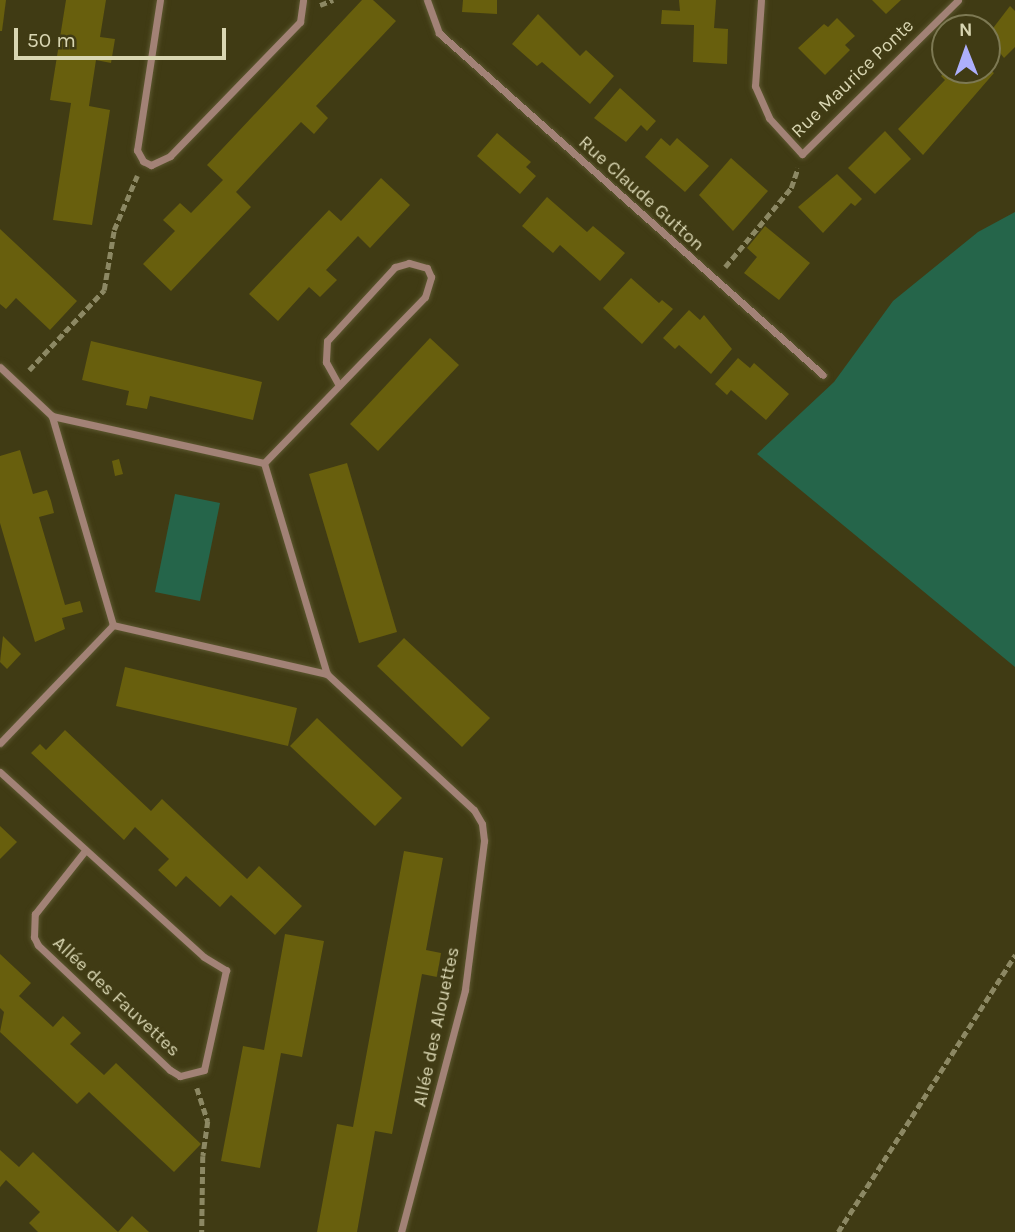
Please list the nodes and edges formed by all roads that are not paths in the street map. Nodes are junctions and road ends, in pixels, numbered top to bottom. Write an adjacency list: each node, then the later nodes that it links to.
1 (160, 0): 2 (street)
2 (303, 0)
3 (428, 0): 7 (street, Rue Claude Gutton)
4 (761, 0): 5 (street, Rue Maurice Ponte)
5 (958, 0)
6 (0, 367): 9 (street)
7 (823, 375)
8 (338, 384): 8 (street); 10 (street)
9 (52, 416): 10 (street); 11 (street)
10 (264, 463): 12 (street)
11 (113, 625): 12 (street); 13 (street)
12 (327, 674): 16 (street, Allée des Alouettes)
13 (0, 743)
14 (0, 772): 15 (street, Allée des Fauvettes)
15 (84, 852): 15 (street, Allée des Fauvettes)
16 (401, 1232)

